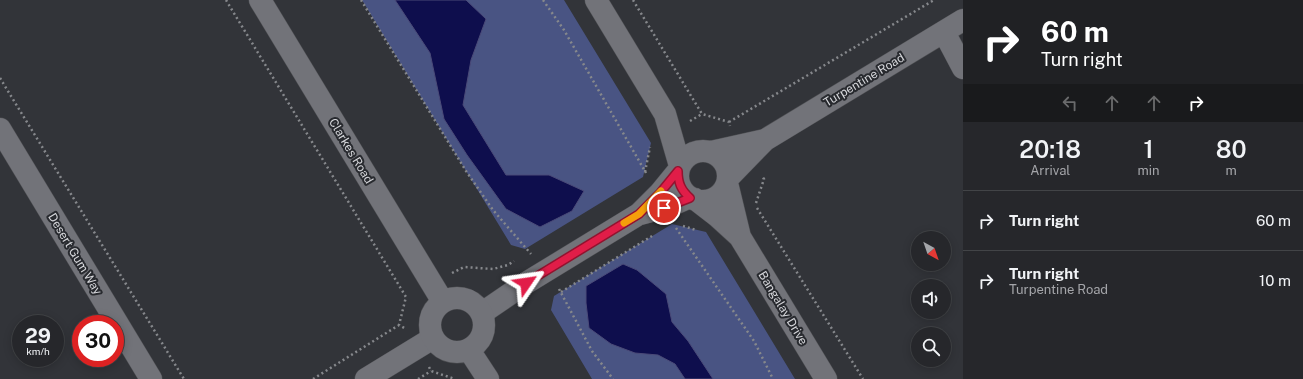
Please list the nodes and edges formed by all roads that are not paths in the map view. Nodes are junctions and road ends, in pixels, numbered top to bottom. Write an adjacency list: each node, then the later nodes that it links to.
1 (260, 0): 15 (street, Clarkes Road)
2 (596, 0): 6 (street)
3 (963, 20): 4 (street, Turpentine Road)
4 (944, 32): 5 (street); 8 (street, Turpentine Road)
5 (963, 68)
6 (665, 114): 9 (street); 10 (street)
7 (0, 129): 19 (street, Desert Gum Way)
8 (765, 140): 9 (street, Turpentine Road); 11 (street, Turpentine Road)
9 (707, 151): 10 (street); 11 (street)
10 (679, 169): 12 (street); 13 (street)
11 (727, 181): 12 (street); 14 (street, Bangalay Drive)
12 (693, 198): 13 (street); 14 (street, Bangalay Drive)
13 (639, 214): 16 (street)
14 (740, 236): 22 (street, Bangalay Drive)
15 (437, 293): 16 (street); 17 (street)
16 (482, 313): 18 (street)
17 (425, 343): 18 (street); 20 (street)
18 (469, 350): 21 (street)
19 (151, 379)
20 (366, 379)
21 (488, 379)
22 (826, 379)

